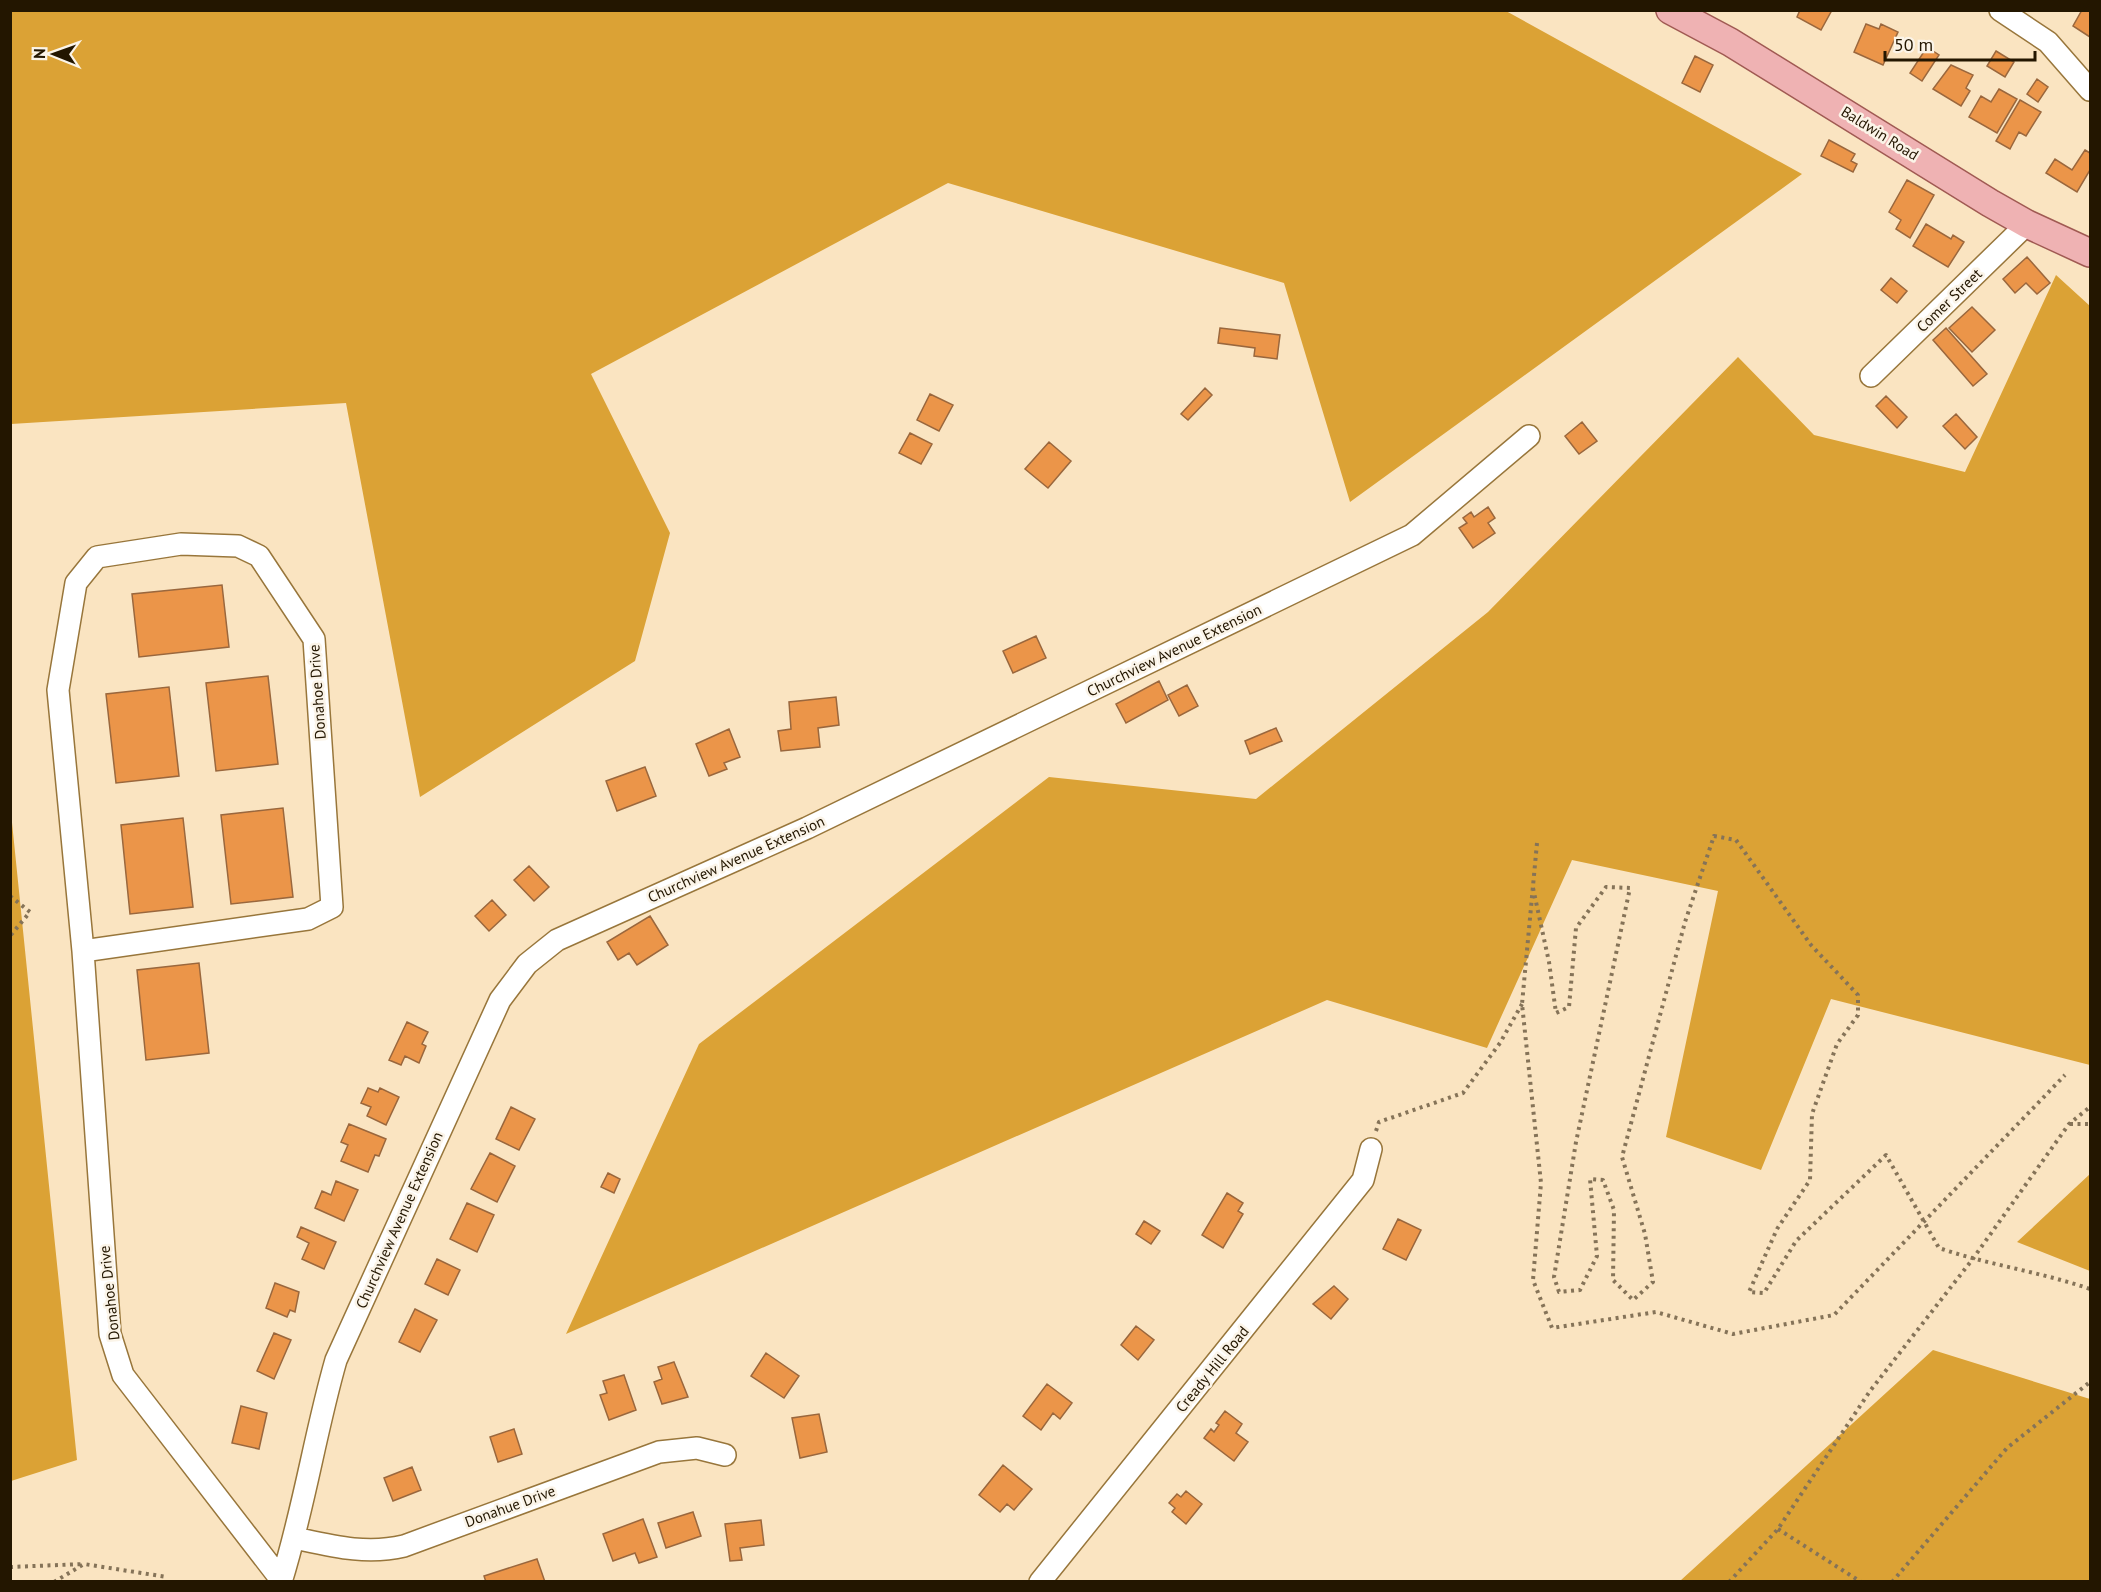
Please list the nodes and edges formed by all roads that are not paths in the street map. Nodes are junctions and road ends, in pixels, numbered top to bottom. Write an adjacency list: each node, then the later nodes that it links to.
1 (1670, 10): 4 (main road, Baldwin Road)
2 (2000, 10): 3 (street)
3 (2091, 90)
4 (2027, 224): 5 (main road, Baldwin Road); 6 (street, Comer Street)
5 (2091, 254)
6 (1871, 376)
7 (1529, 436): 11 (street, Churchview Avenue Extension)
8 (83, 951): 8 (street, Donahoe Drive); 12 (street, Donahoe Drive)
9 (1371, 1149): 13 (street, Cready Hill Road)
10 (724, 1455): 11 (street, Donahue Drive)
11 (295, 1538): 12 (street, Churchview Avenue Extension)
12 (281, 1581)
13 (1040, 1581)

